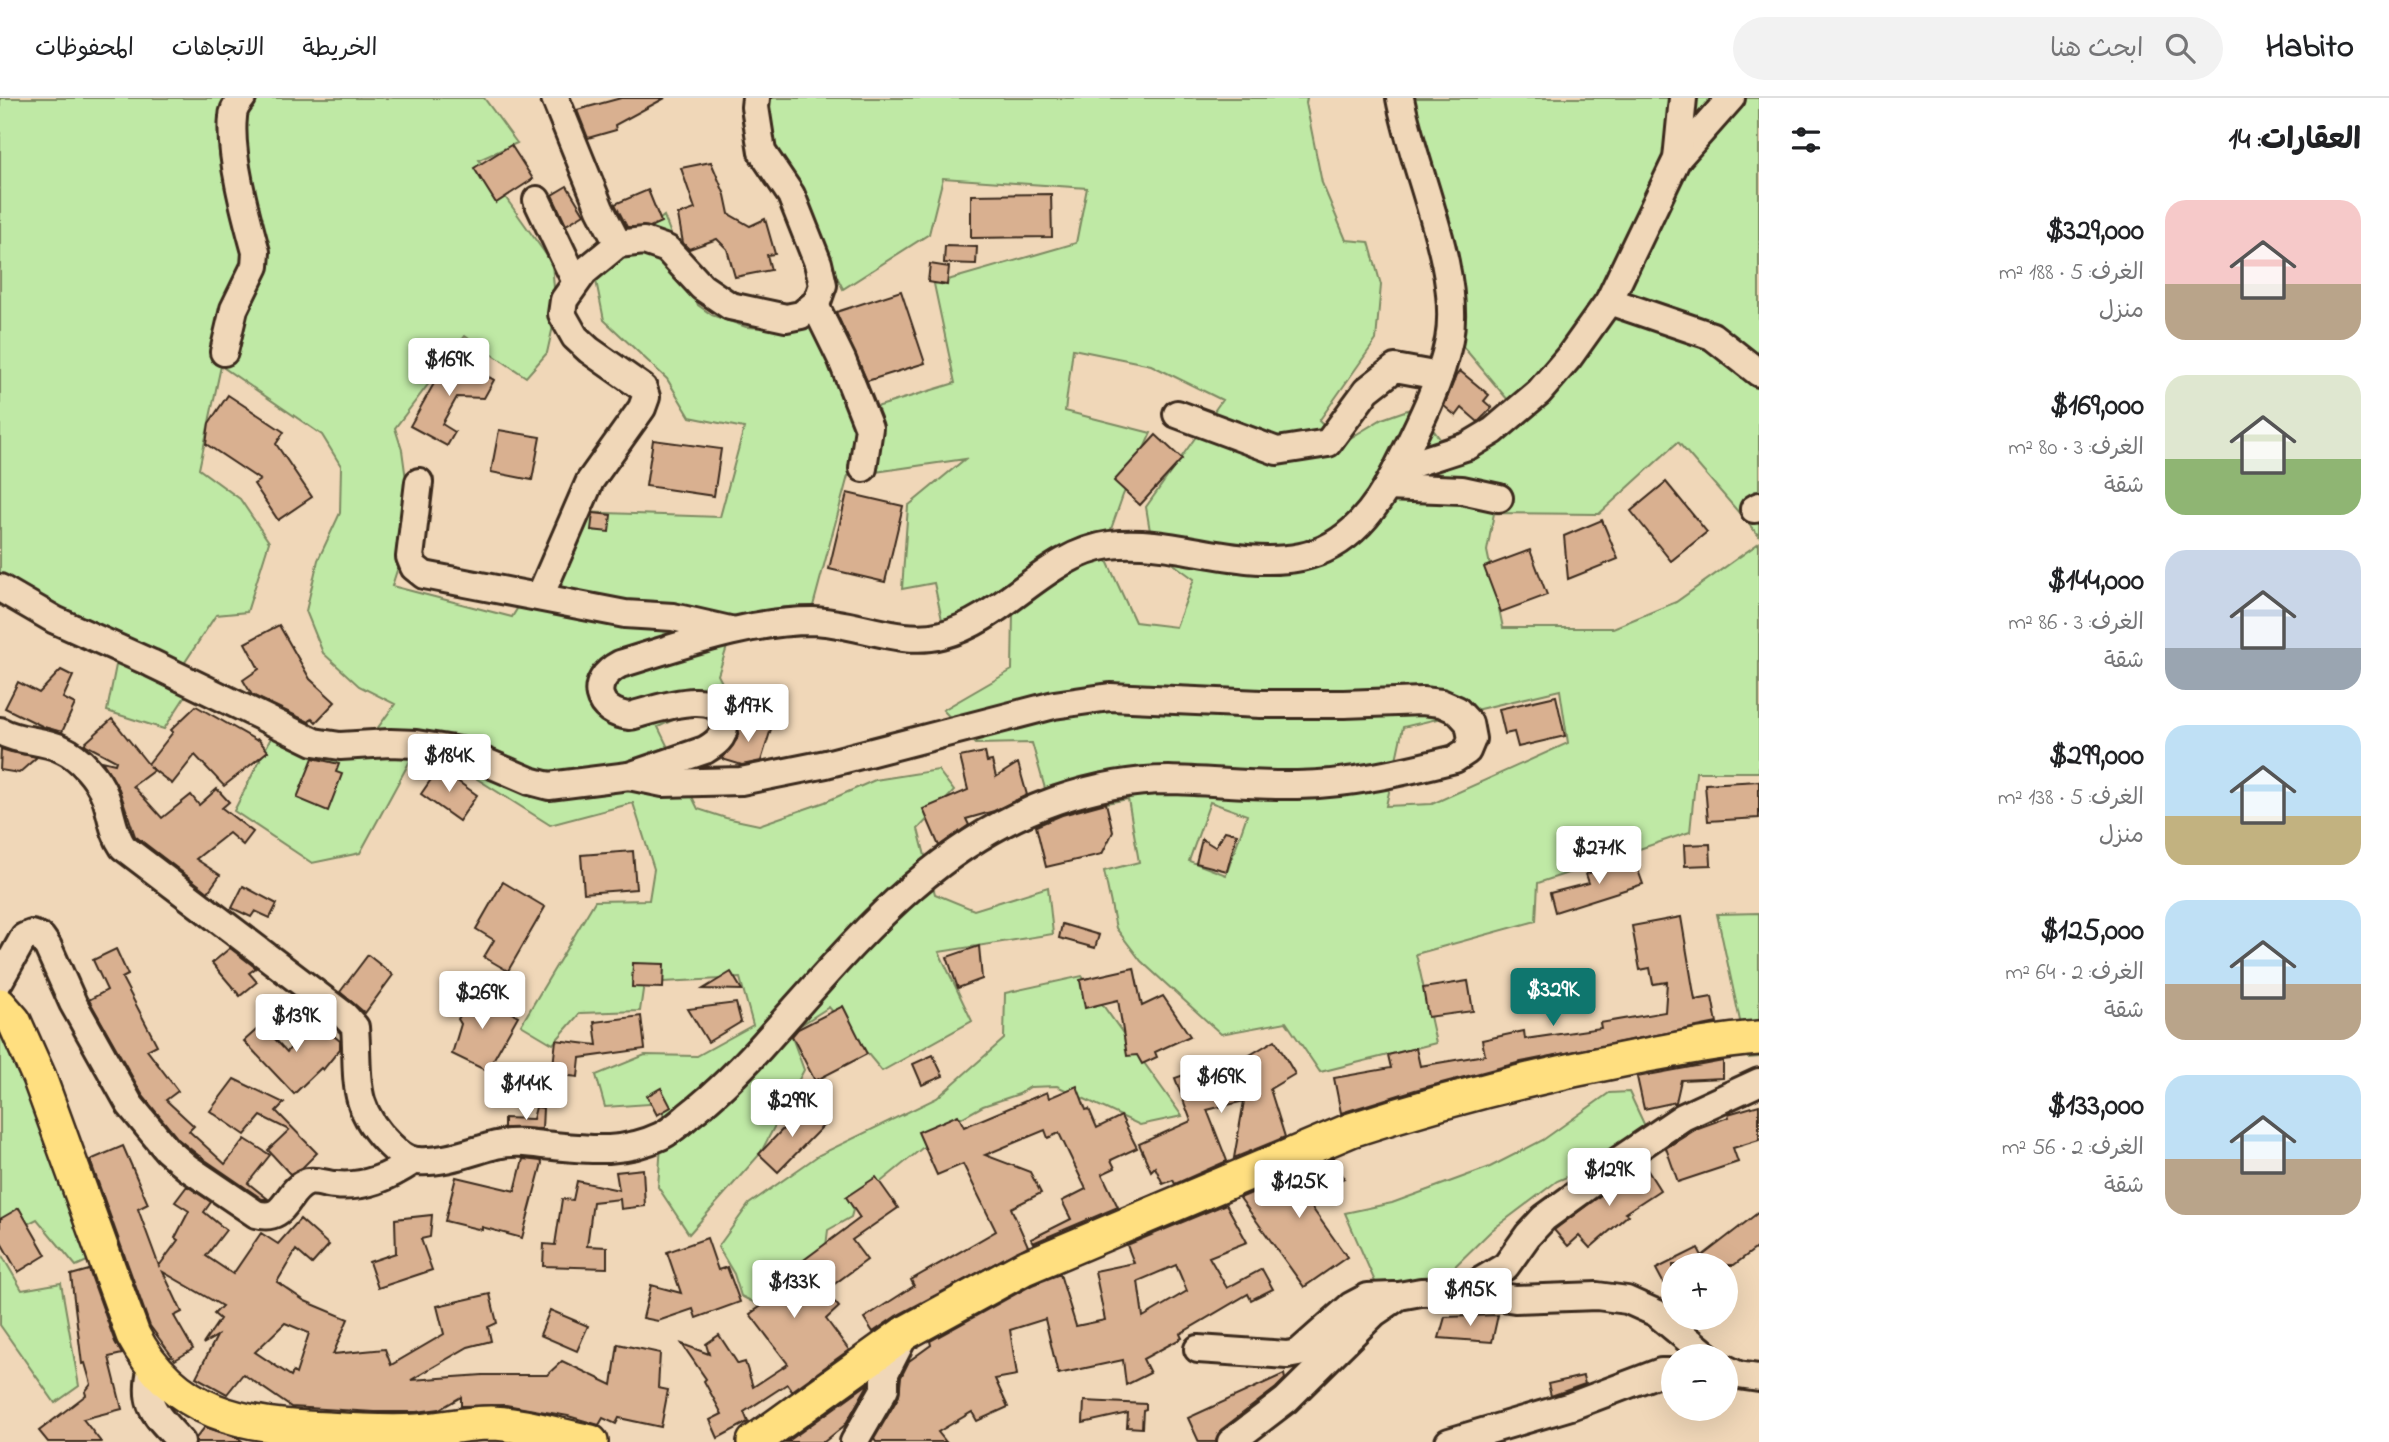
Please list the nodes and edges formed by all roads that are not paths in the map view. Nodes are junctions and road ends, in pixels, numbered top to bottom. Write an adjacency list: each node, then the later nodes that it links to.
1 (242, 98): 13 (street)
2 (555, 98): 9 (street)
3 (756, 98): 12 (street)
4 (1400, 98): 15 (street)
5 (1683, 98): 7 (street)
6 (1731, 98): 7 (street)
7 (1676, 159): 11 (street)
8 (537, 200): 10 (street)
9 (618, 244): 10 (street); 12 (street)
10 (576, 282): 22 (street)
11 (1609, 301): 14 (street); 18 (street)
12 (815, 305): 17 (street)
13 (224, 352)
14 (1759, 373)
15 (1439, 376): 16 (street); 18 (street)
16 (1177, 414)
17 (863, 467)
18 (1392, 478): 20 (street); 23 (street)
19 (419, 482): 22 (street)
20 (1499, 498)
21 (0, 588): 25 (street)
22 (540, 596): 23 (street)
23 (732, 631): 25 (street)
24 (0, 731): 30 (street)
25 (629, 776): 30 (street)
26 (0, 980): 30 (street)
27 (0, 1005): 36 (main road)
28 (1759, 1038): 33 (main road)
29 (1759, 1082): 31 (street)
30 (413, 1161)
31 (1464, 1291): 32 (street); 34 (street)
32 (1399, 1296): 35 (street); 42 (street)
33 (905, 1334): 40 (main road); 41 (street)
34 (1693, 1344)
35 (1198, 1349)
36 (152, 1366): 38 (street); 39 (main road)
37 (1661, 1372): 43 (street)
38 (181, 1442)
39 (591, 1442)
40 (754, 1442)
41 (854, 1442)
42 (1231, 1442)
43 (1449, 1442)

